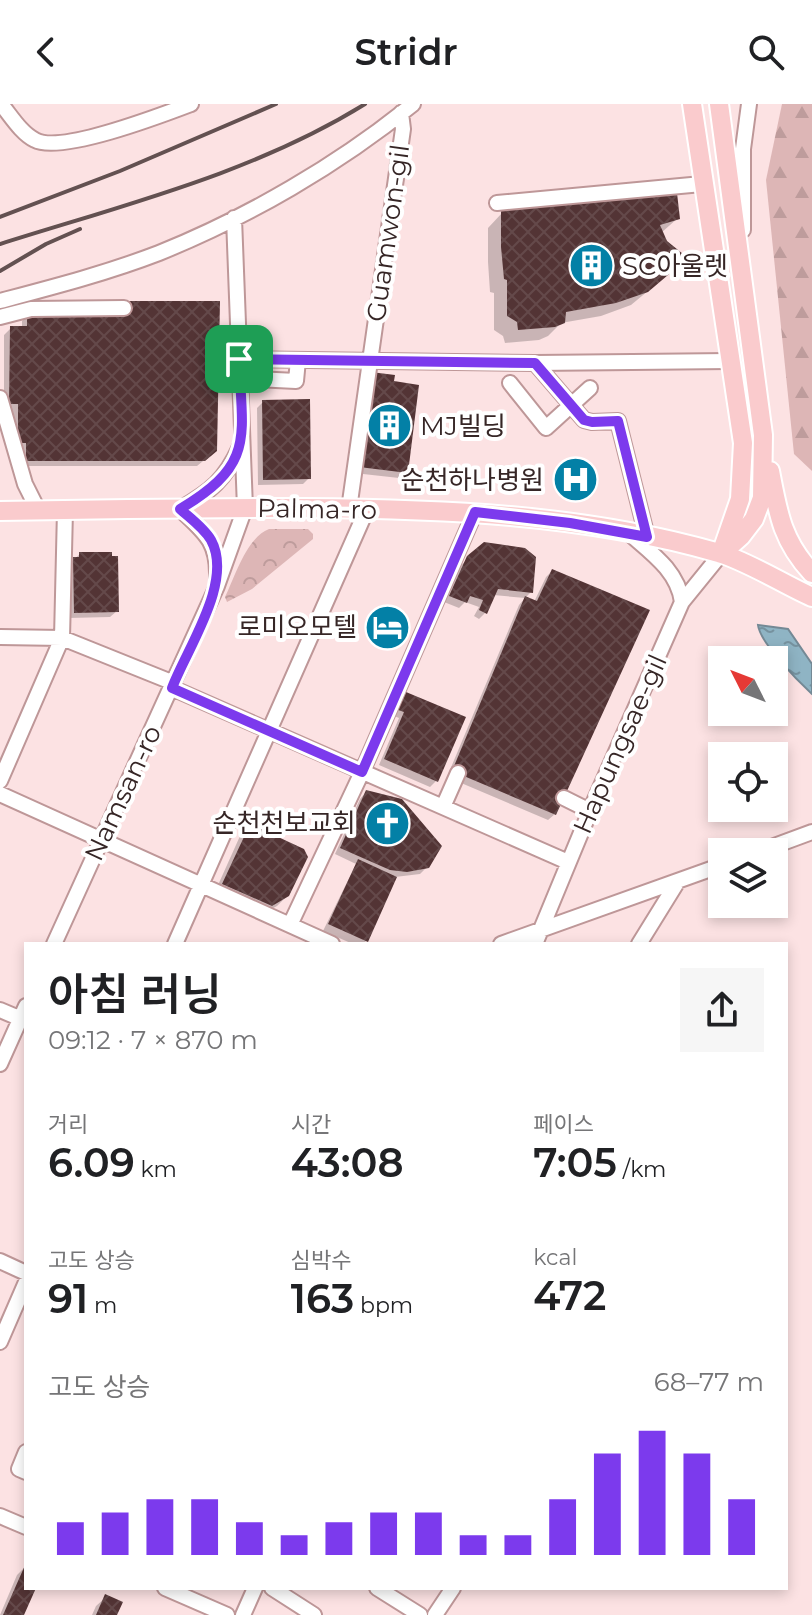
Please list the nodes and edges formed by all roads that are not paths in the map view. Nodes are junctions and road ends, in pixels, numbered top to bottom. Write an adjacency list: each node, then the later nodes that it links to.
1 (1, 104): 2 (street)
2 (191, 104)
3 (692, 104): 7 (main road)
4 (719, 104): 10 (main road)
5 (749, 104): 10 (street)
6 (407, 109): 9 (street); 15 (street, Guamwon-gil)
7 (702, 184): 8 (street); 16 (main road)
8 (497, 203)
9 (234, 218): 12 (street); 13 (street)
10 (742, 271): 23 (main road)
11 (124, 308): 12 (street)
12 (2, 309)
13 (239, 359): 14 (street); 24 (street)
14 (298, 360): 15 (street); 18 (street)
15 (370, 361): 17 (street); 27 (street, Guamwon-gil)
16 (730, 361): 17 (street); 33 (main road)
17 (535, 363): 22 (street)
18 (256, 379)
19 (510, 383): 22 (street)
20 (590, 388): 22 (street)
21 (0, 398): 28 (street)
22 (570, 406): 32 (street)
23 (763, 435): 33 (main road); 34 (main road)
24 (242, 444): 25 (street); 26 (street)
25 (245, 508): 26 (main road, Palma-ro); 27 (main road, Palma-ro); 35 (street, Namsan-ro)
26 (180, 509): 29 (main road, Palma-ro); 35 (street)
27 (358, 509): 31 (main road, Palma-ro); 41 (street, Guamwon-gil)
28 (38, 510): 29 (main road, Palma-ro); 30 (main road, Palma-ro)
29 (65, 510): 39 (street)
30 (0, 511)
31 (475, 512): 32 (main road, Palma-ro); 42 (street)
32 (639, 536): 33 (main road, Palma-ro); 37 (street)
33 (721, 554): 36 (main road, Palma-ro); 37 (street, Hapungsae-gil)
34 (812, 573)
35 (217, 586): 40 (street, Namsan-ro)
36 (812, 597)
37 (682, 602): 48 (street, Hapungsae-gil)
38 (0, 637): 39 (street)
39 (62, 638): 40 (street); 44 (street)
40 (173, 685): 41 (street); 50 (street, Namsan-ro)
41 (269, 732): 42 (street); 55 (street, Guamwon-gil)
42 (362, 772): 47 (street); 56 (street)
43 (458, 773): 47 (street)
44 (0, 781)
45 (0, 794): 50 (street)
46 (564, 798): 48 (street)
47 (443, 807): 52 (street)
48 (590, 811): 52 (street, Hapungsae-gil)
49 (812, 832): 51 (street)
50 (101, 840): 55 (street); 58 (street, Namsan-ro)
51 (788, 841)
52 (568, 862): 57 (street, Hapungsae-gil)
53 (708, 870): 54 (street)
54 (678, 881): 57 (street); 63 (street)
55 (201, 886): 56 (street); 59 (street, Guamwon-gil)
56 (290, 925): 60 (street)
57 (541, 930): 61 (street); 62 (street, Hapungsae-gil)
58 (55, 942)
59 (176, 942)
60 (328, 942)
61 (507, 942)
62 (536, 942)
63 (640, 942)
64 (0, 1010): 65 (street)
65 (24, 1016): 66 (street)
66 (0, 1064)
67 (0, 1261): 68 (street)
68 (24, 1272)
69 (24, 1287): 70 (street)
70 (0, 1342)
71 (0, 1516): 72 (street)
72 (24, 1526)
73 (170, 1590): 78 (street)
74 (254, 1590): 79 (street)
75 (275, 1590): 80 (street)
76 (380, 1590): 81 (street)
77 (452, 1590): 82 (street)
78 (227, 1615)
79 (243, 1615)
80 (314, 1615)
81 (420, 1615)
82 (435, 1615)

